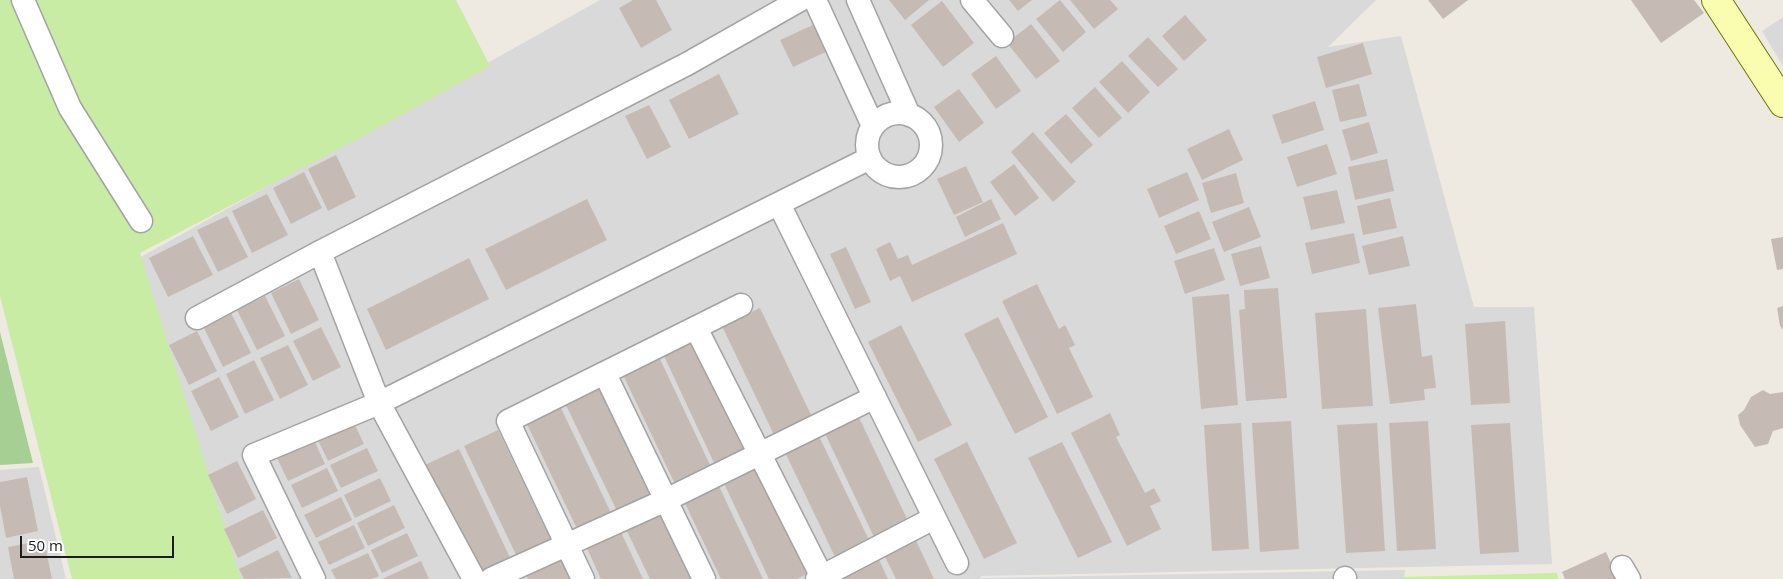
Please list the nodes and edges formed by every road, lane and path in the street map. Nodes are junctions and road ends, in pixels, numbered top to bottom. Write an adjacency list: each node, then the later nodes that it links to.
1 (23, 0): 13 (street)
2 (800, 0): 14 (street)
3 (815, 0): 10 (street)
4 (858, 0): 9 (street)
5 (972, 0): 7 (street)
6 (1716, 0): 8 (street)
7 (1002, 36)
8 (1783, 103)
9 (910, 115): 10 (street); 11 (street)
10 (873, 126): 11 (street)
11 (870, 158): 12 (street)
12 (779, 204): 19 (street); 20 (street)
13 (141, 221)
14 (320, 252): 16 (street); 20 (street)
15 (740, 305): 17 (street)
16 (197, 318)
17 (696, 328): 18 (street); 21 (street)
18 (605, 374): 22 (street); 24 (street)
19 (875, 397): 21 (street); 23 (street)
20 (379, 403): 27 (street); 28 (street)
21 (760, 454): 22 (street); 26 (street)
22 (666, 500): 24 (street); 31 (street)
23 (934, 518): 25 (street); 26 (street)
24 (566, 544): 29 (street); 30 (street)
25 (957, 563)
26 (821, 578)
27 (314, 579)
28 (474, 579)
29 (491, 579)
30 (583, 579)
31 (704, 579)

